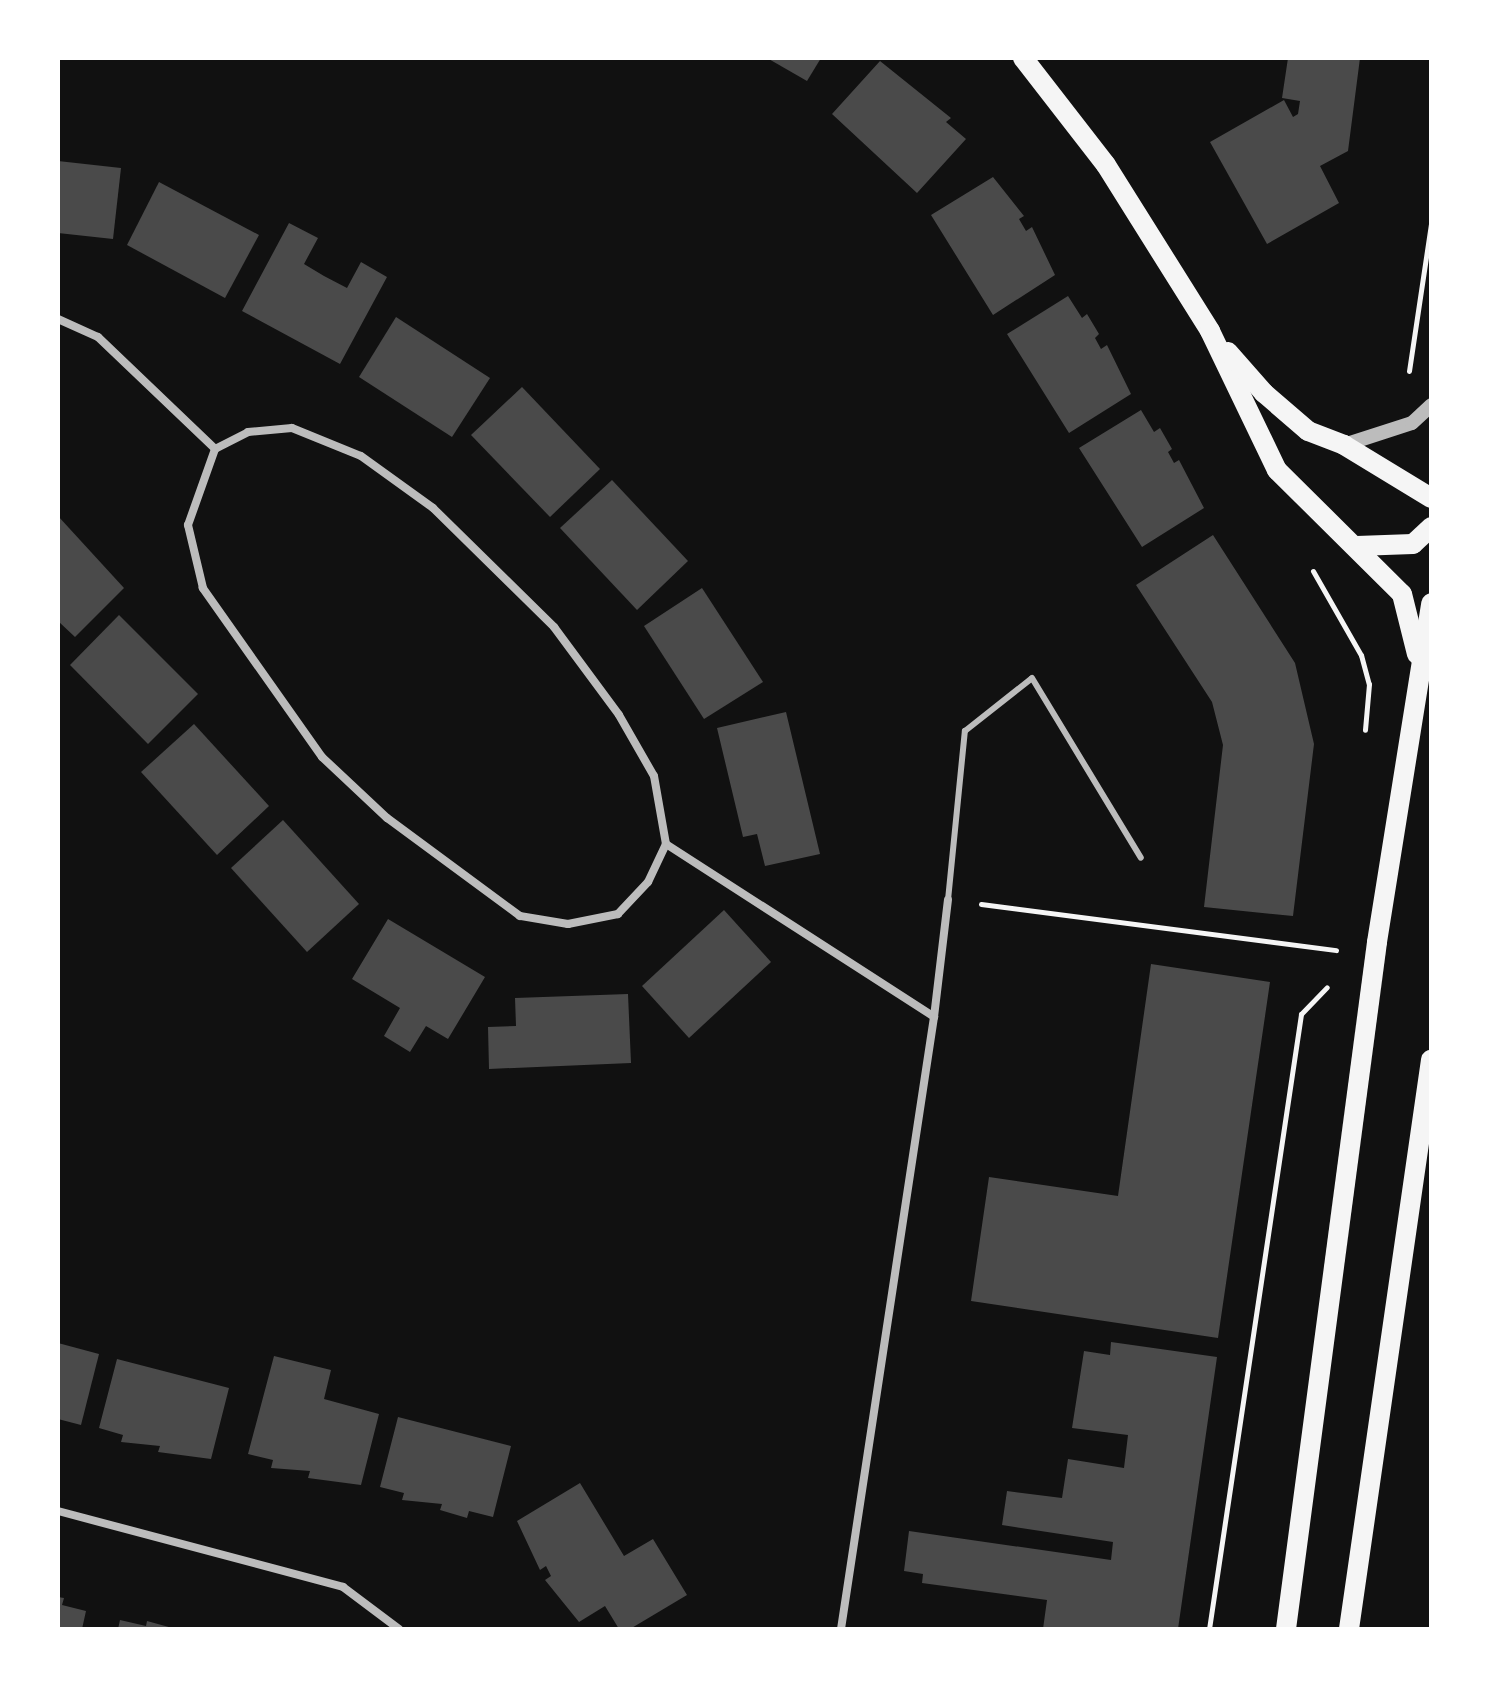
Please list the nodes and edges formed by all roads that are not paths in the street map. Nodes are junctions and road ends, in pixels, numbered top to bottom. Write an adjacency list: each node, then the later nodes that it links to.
1 (1023, 58): 3 (main road)
2 (58, 319): 6 (street)
3 (1210, 331): 5 (main road); 9 (main road)
4 (1431, 405): 5 (street)
5 (1344, 445): 7 (main road)
6 (215, 449): 12 (street); 12 (street)
7 (1431, 498)
8 (1431, 527): 9 (main road)
9 (1357, 546): 11 (main road)
10 (1431, 603): 11 (main road)
11 (1420, 662): 20 (main road)
12 (666, 844): 15 (street)
13 (1141, 858): 14 (lane)
14 (948, 900): 15 (street)
15 (934, 1017): 19 (street)
16 (1431, 1060): 21 (main road)
17 (58, 1511): 18 (street)
18 (399, 1629)
19 (841, 1629)
20 (1286, 1629)
21 (1349, 1629)

